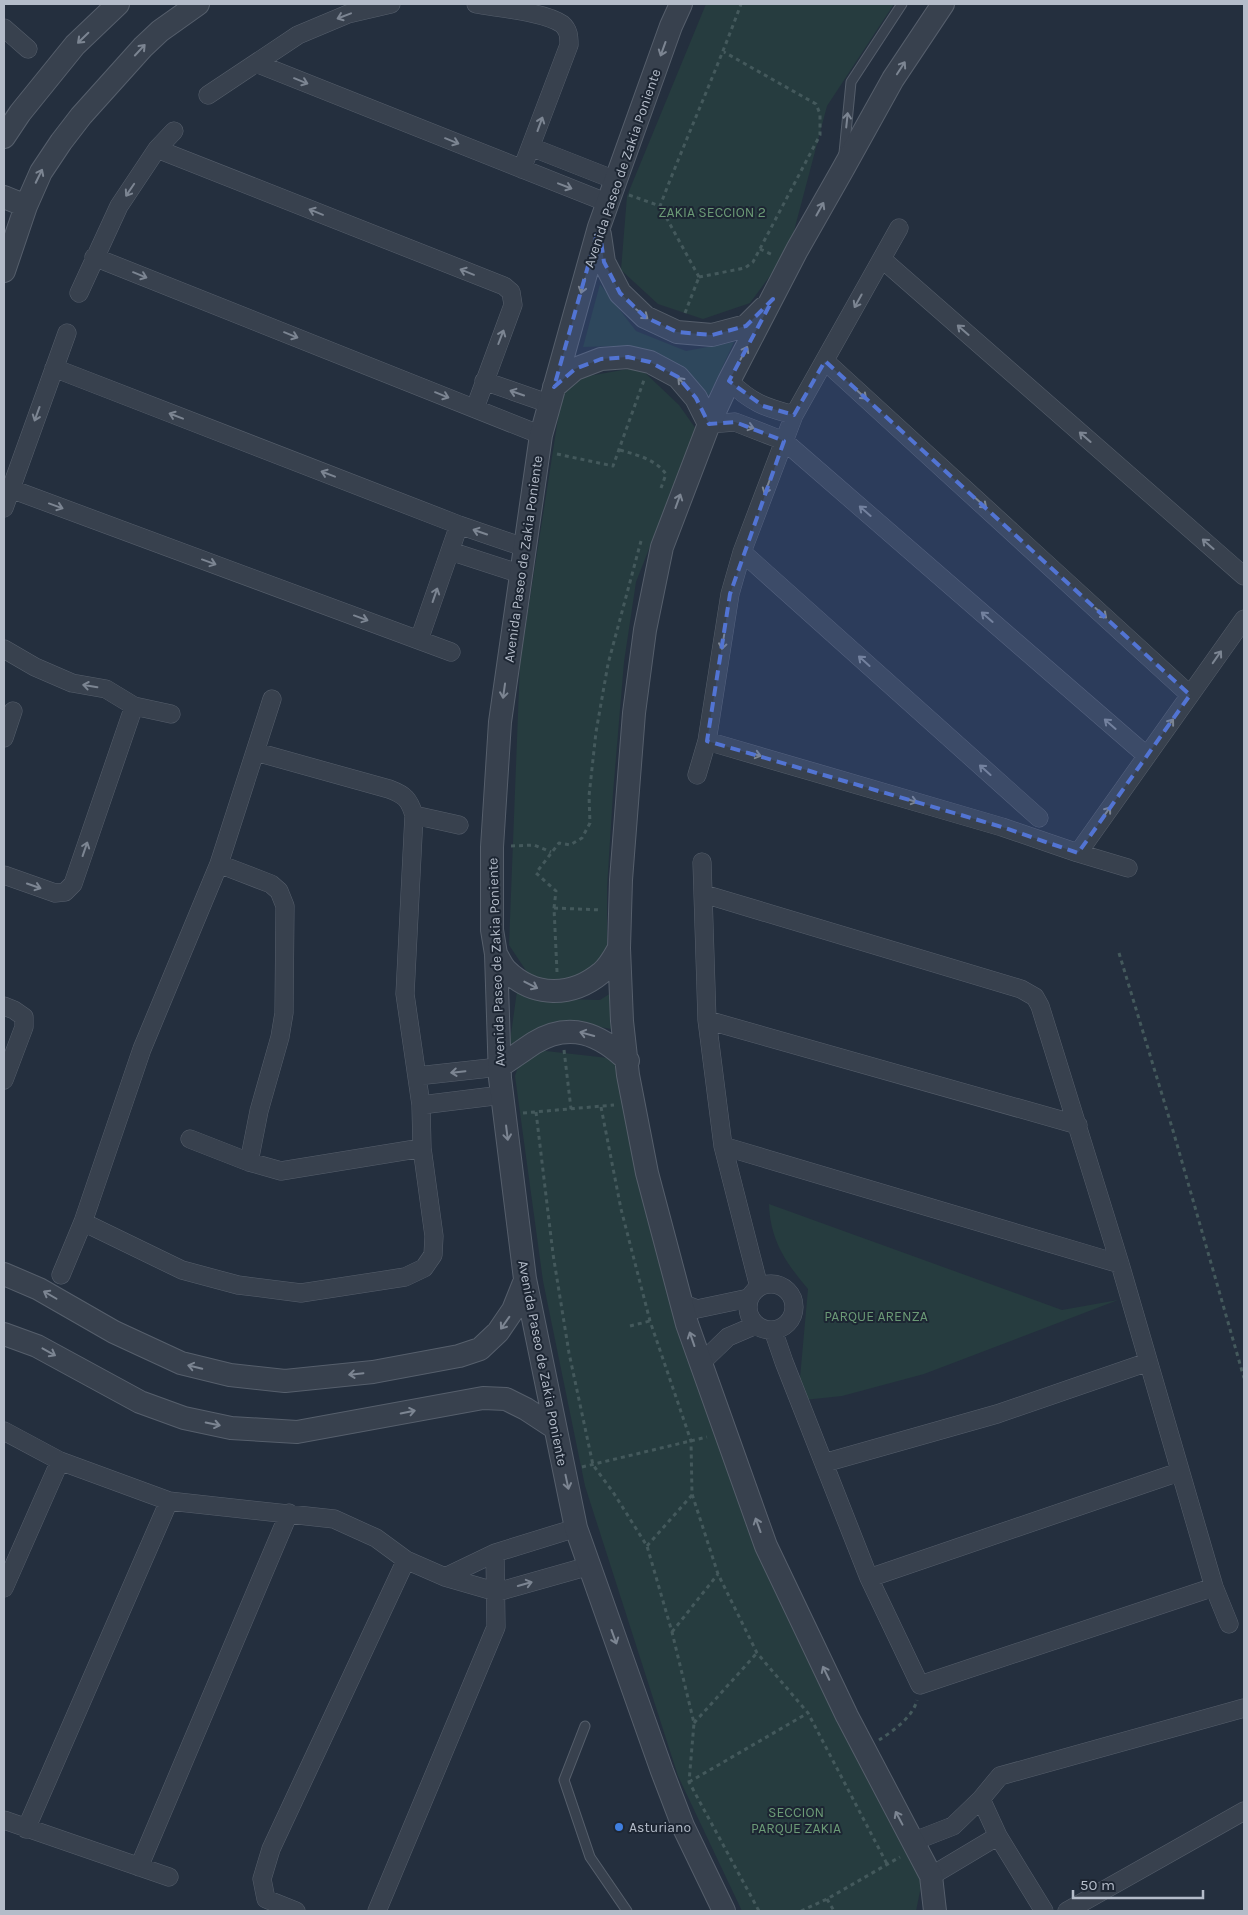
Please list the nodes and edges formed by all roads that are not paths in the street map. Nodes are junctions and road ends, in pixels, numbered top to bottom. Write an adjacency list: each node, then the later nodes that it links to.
1 (118, 4): 14 (street, one-way to 14)
2 (198, 4): 22 (street, one-way to 2)
3 (391, 4): 11 (street, one-way to 11)
4 (476, 4): 15 (street, one-way to 4)
5 (681, 4): 8 (street, Avenida Paseo de Zakia Poniente)
6 (902, 4): 17 (lane, one-way to 6)
7 (943, 4): 17 (street, one-way to 7)
8 (670, 15): 19 (street, Avenida Paseo de Zakia Poniente, one-way to 19)
9 (4, 28): 10 (street)
10 (28, 49)
11 (256, 63): 12 (street); 18 (street, one-way to 18)
12 (208, 95)
13 (174, 130): 16 (street)
14 (4, 137)
15 (531, 146): 18 (street); 19 (street)
16 (157, 149): 25 (street, one-way to 25); 33 (street, one-way to 16)
17 (843, 168): 29 (street, one-way to 17)
18 (522, 169): 21 (street, one-way to 21)
19 (615, 180): 21 (street, Avenida Paseo de Zakia Poniente)
20 (4, 198): 22 (street)
21 (608, 203): 23 (street, Avenida Paseo de Zakia Poniente)
22 (26, 206): 27 (street)
23 (599, 227): 29 (street, one-way to 29); 35 (street, Avenida Paseo de Zakia Poniente, one-way to 35)
24 (899, 228): 26 (street)
25 (94, 257): 28 (street); 36 (street, one-way to 36)
26 (882, 259): 31 (street, one-way to 31); 48 (street, one-way to 26)
27 (4, 271)
28 (79, 293)
29 (773, 299): 34 (street, one-way to 29)
30 (67, 333): 32 (street)
31 (824, 361): 37 (street); 53 (street, one-way to 53)
32 (54, 368): 41 (street, one-way to 41); 43 (street, one-way to 32)
33 (484, 381): 35 (street, one-way to 33); 36 (street)
34 (729, 382): 37 (street); 38 (street)
35 (552, 396): 38 (street, one-way to 35); 39 (street, Avenida Paseo de Zakia Poniente)
36 (475, 408): 39 (street)
37 (794, 414): 40 (street)
38 (708, 424): 40 (street, one-way to 40); 74 (street, one-way to 38)
39 (541, 435): 44 (street, Avenida Paseo de Zakia Poniente)
40 (784, 441): 46 (street, one-way to 46); 61 (street, one-way to 40)
41 (11, 489): 42 (street); 50 (street, one-way to 50)
42 (4, 508)
43 (459, 525): 44 (street, one-way to 43); 45 (street)
44 (526, 548): 47 (street, Avenida Paseo de Zakia Poniente)
45 (450, 550): 47 (street); 50 (street, one-way to 45)
46 (742, 552): 59 (street, one-way to 59); 63 (street, one-way to 46)
47 (521, 574): 75 (street, Avenida Paseo de Zakia Poniente, one-way to 75)
48 (1244, 576)
49 (1244, 619): 53 (street, one-way to 49)
50 (419, 640): 52 (street)
51 (4, 649): 55 (street, one-way to 51)
52 (451, 652)
53 (1190, 695): 61 (street, one-way to 53)
54 (272, 699): 60 (street)
55 (134, 706): 57 (street); 72 (street, one-way to 55)
56 (13, 711): 58 (street)
57 (171, 714)
58 (4, 738)
59 (707, 741): 62 (street); 67 (street, one-way to 67)
60 (256, 752): 64 (street); 70 (street)
61 (1147, 756): 68 (street, one-way to 61)
62 (697, 775)
63 (1021, 802): 65 (street); 67 (street)
64 (414, 815): 66 (street); 80 (street)
65 (1039, 818)
66 (459, 825)
67 (1002, 827): 68 (street)
68 (1078, 853): 71 (street)
69 (702, 862): 73 (street)
70 (219, 864): 88 (street); 89 (street)
71 (1128, 868)
72 (4, 875)
73 (704, 894): 77 (street); 84 (street)
74 (619, 948): 75 (street, one-way to 74); 78 (street)
75 (496, 954): 79 (street, Avenida Paseo de Zakia Poniente)
76 (4, 1006): 81 (street)
77 (707, 1020): 84 (street); 86 (street)
78 (628, 1061): 79 (street, one-way to 79); 95 (street)
79 (499, 1067): 80 (street, one-way to 80); 83 (street, Avenida Paseo de Zakia Poniente)
80 (417, 1076): 82 (street)
81 (4, 1080)
82 (421, 1105): 83 (street); 87 (street)
83 (503, 1105): 93 (street, Avenida Paseo de Zakia Poniente, one-way to 93)
84 (1078, 1125): 90 (street)
85 (190, 1139): 88 (street)
86 (722, 1146): 90 (street); 94 (street)
87 (422, 1148): 88 (street); 89 (street)
88 (249, 1162)
89 (83, 1222): 92 (street)
90 (1120, 1264): 99 (street)
91 (4, 1274): 93 (street, one-way to 91)
92 (61, 1275)
93 (525, 1279): 101 (street, Avenida Paseo de Zakia Poniente)
94 (754, 1292): 95 (street); 96 (street); 97 (street)
95 (681, 1303): 100 (street, one-way to 95)
96 (756, 1325): 97 (street); 100 (street)
97 (773, 1330): 104 (street)
98 (4, 1334): 101 (street, one-way to 101)
99 (1148, 1362): 104 (street); 105 (street)
100 (700, 1364): 125 (street, one-way to 100)
101 (555, 1428): 108 (street, Avenida Paseo de Zakia Poniente, one-way to 108)
102 (4, 1431): 103 (street)
103 (60, 1461): 106 (street); 115 (street)
104 (824, 1463): 113 (street)
105 (1179, 1472): 113 (street); 114 (street)
106 (169, 1501): 107 (street); 123 (street)
107 (289, 1513): 110 (street); 126 (street)
108 (576, 1528): 109 (street); 111 (street, Avenida Paseo de Zakia Poniente)
109 (495, 1553): 112 (street); 116 (street)
110 (406, 1560): 112 (street); 129 (street)
111 (589, 1566): 116 (street, one-way to 111); 132 (street, Avenida Paseo de Zakia Poniente, one-way to 132)
112 (444, 1577): 116 (street)
113 (869, 1578): 114 (street)
114 (1214, 1587): 117 (street)
115 (4, 1588)
116 (496, 1592): 130 (street)
117 (1229, 1624)
118 (1244, 1708): 120 (street)
119 (585, 1726): 131 (lane)
120 (981, 1799): 124 (street); 125 (street)
121 (1244, 1811): 135 (street)
122 (4, 1820): 123 (street)
123 (26, 1829): 126 (street)
124 (998, 1836): 127 (street); 134 (street)
125 (914, 1845): 127 (street)
126 (139, 1867): 128 (street)
127 (931, 1876): 133 (street)
128 (170, 1877)
129 (296, 1911)
130 (377, 1911)
131 (626, 1911)
132 (724, 1911)
133 (935, 1911)
134 (1044, 1911)
135 (1066, 1911)

